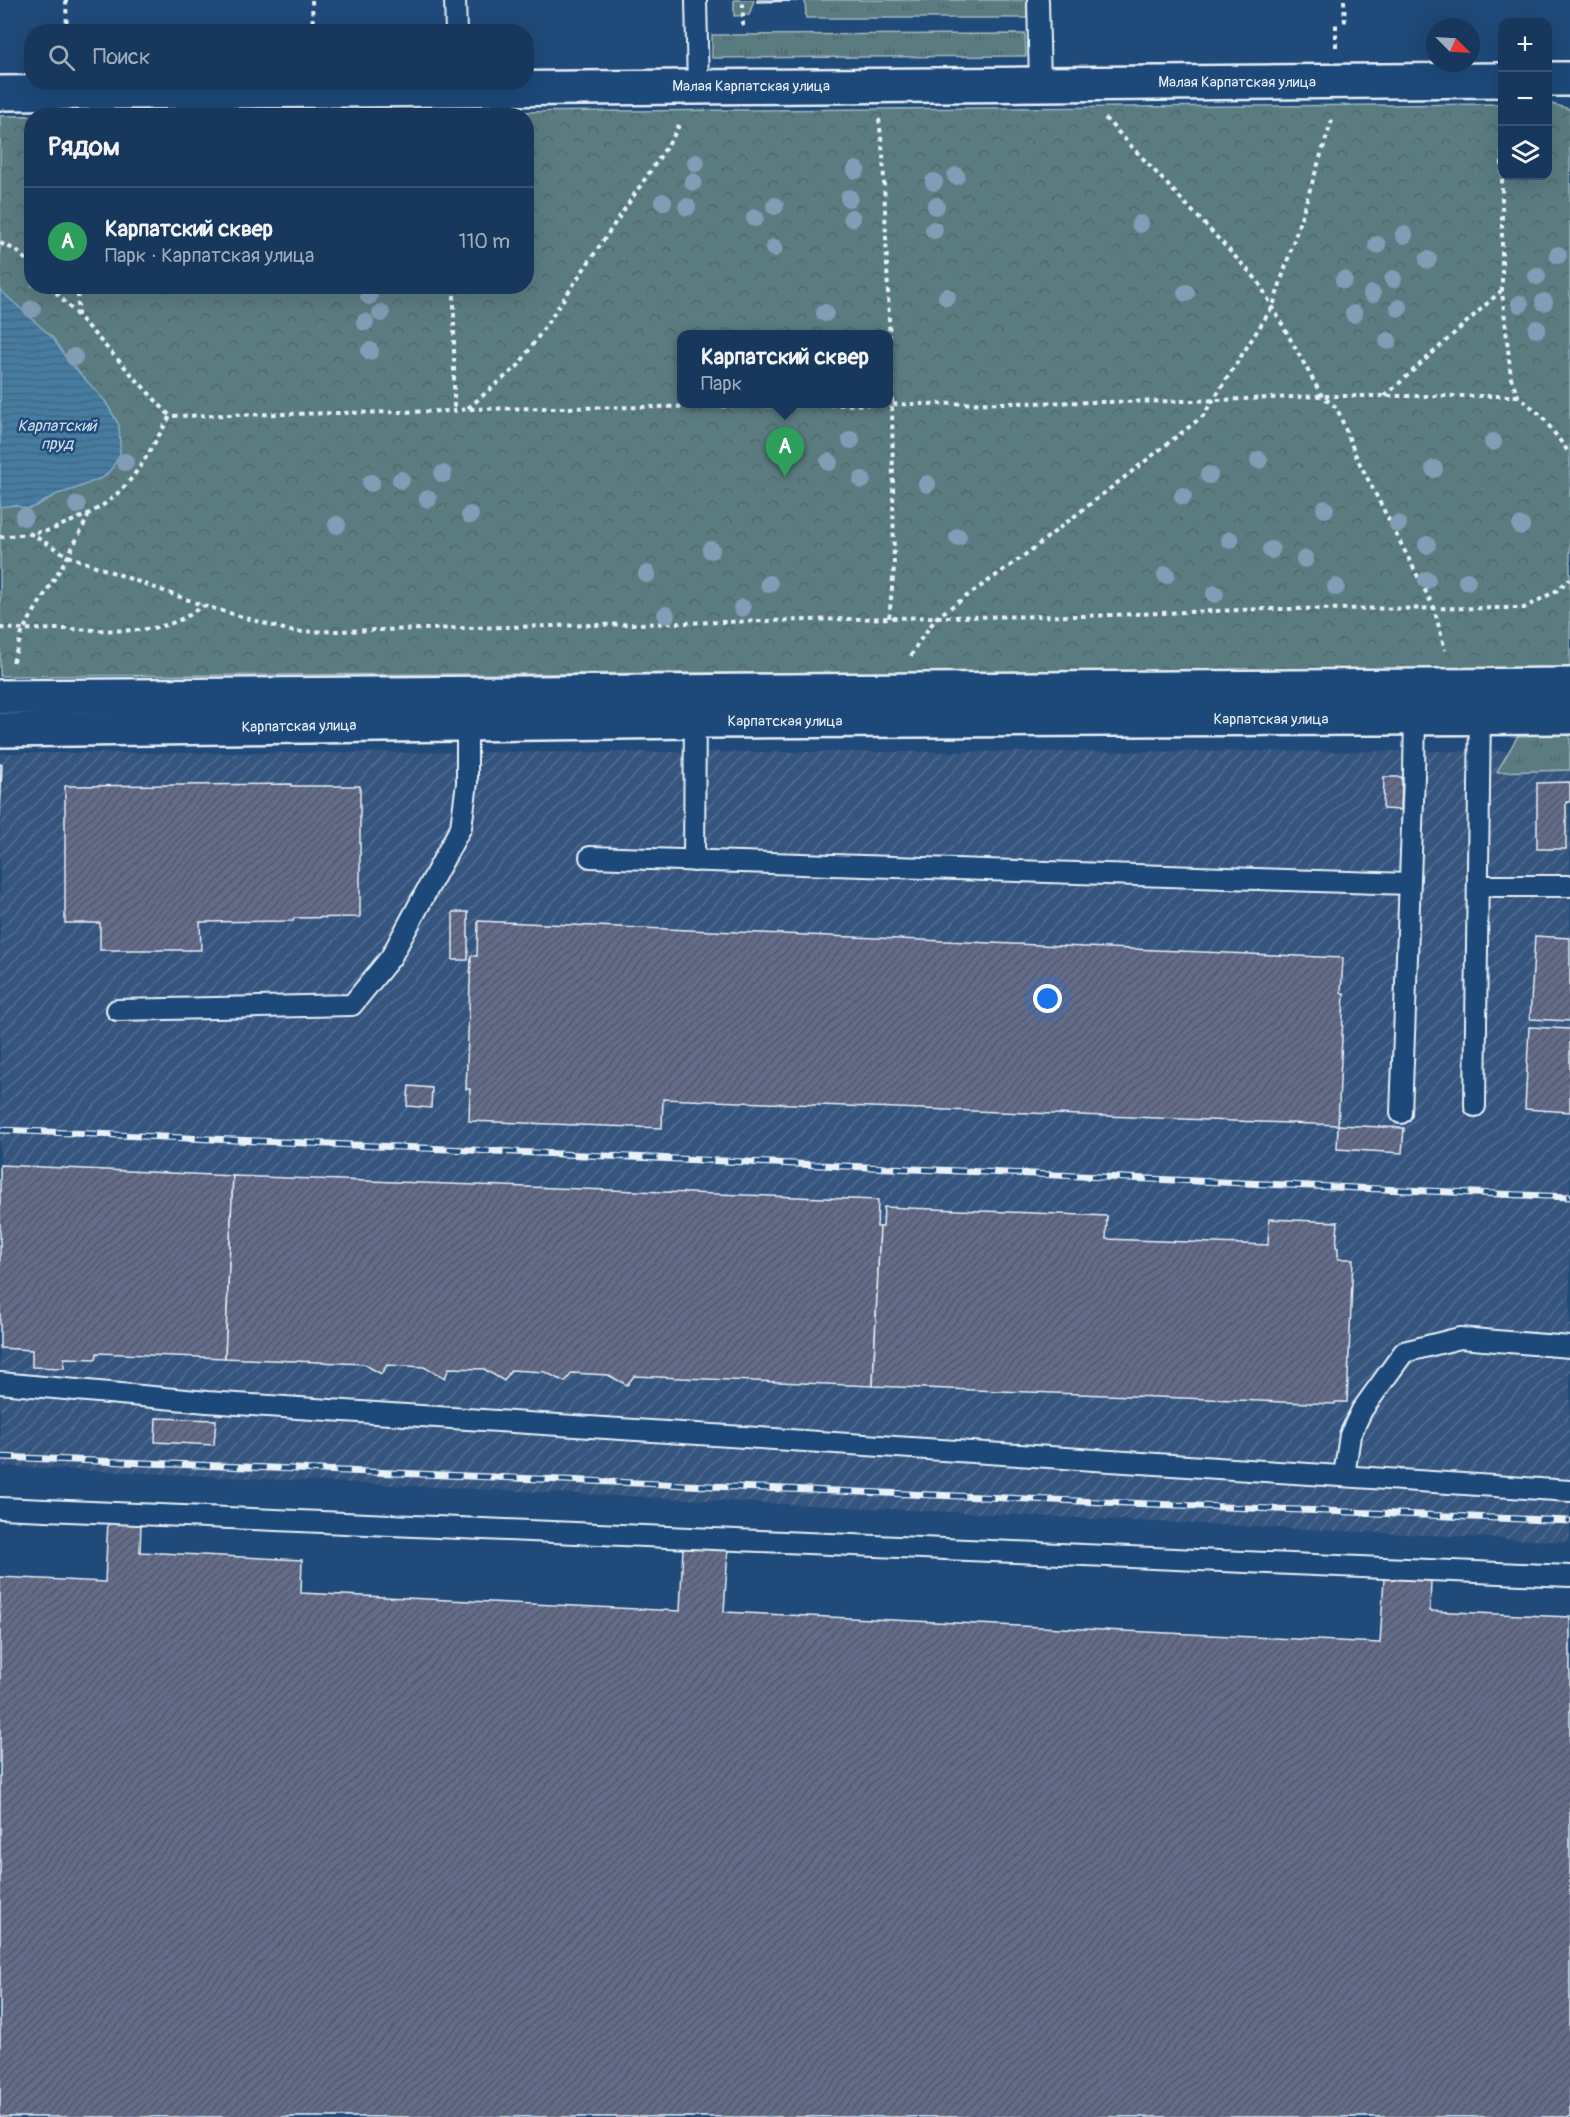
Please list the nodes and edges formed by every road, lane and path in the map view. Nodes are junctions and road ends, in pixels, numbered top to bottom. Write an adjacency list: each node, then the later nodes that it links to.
1 (66, 0): 8 (path)
2 (312, 0): 9 (path)
3 (454, 0): 10 (lane)
4 (696, 0): 19 (lane)
5 (743, 0): 12 (path)
6 (1038, 0): 16 (lane)
7 (1344, 0): 11 (path)
8 (67, 24)
9 (313, 24)
10 (456, 24)
11 (1346, 24)
12 (743, 26)
13 (1552, 79): 14 (street)
14 (1570, 79)
15 (1498, 80): 16 (street, Малая Карпатская улица)
16 (1040, 84): 17 (street, Малая Карпатская улица)
17 (874, 85): 19 (street, Малая Карпатская улица); 33 (path)
18 (534, 86): 19 (street, Малая Карпатская улица)
19 (699, 87): 41 (path)
20 (196, 90): 21 (street, Малая Карпатская улица)
21 (0, 93)
22 (1334, 111): 31 (path)
23 (1102, 112): 31 (path)
24 (1502, 126): 27 (path)
25 (0, 243): 26 (path)
26 (24, 258)
27 (1502, 291): 35 (path); 36 (path)
28 (57, 294): 32 (path)
29 (78, 294): 32 (path)
30 (454, 294): 42 (path)
31 (1273, 306): 34 (path); 37 (path)
32 (78, 317): 43 (path)
33 (890, 330)
34 (1322, 396): 35 (path); 37 (path); 51 (path)
35 (1385, 396): 36 (path)
36 (1518, 396): 44 (path)
37 (1214, 398): 38 (path); 52 (path)
38 (893, 404)
39 (677, 407): 41 (path)
40 (892, 408): 53 (path)
41 (467, 409): 42 (path)
42 (454, 411): 43 (path)
43 (170, 416): 45 (path)
44 (1570, 454)
45 (89, 515): 46 (path); 48 (path)
46 (29, 533): 47 (path); 48 (path)
47 (0, 537)
48 (68, 556): 50 (path); 55 (path)
49 (1570, 579): 51 (path)
50 (202, 604): 53 (path); 55 (path)
51 (1434, 608): 52 (path); 56 (path)
52 (937, 617): 53 (path); 60 (path)
53 (889, 619)
54 (0, 628): 55 (path)
55 (23, 630): 61 (path)
56 (1448, 660)
57 (1570, 685): 59 (street, Карпатская улица)
58 (1416, 686): 59 (street, Карпатская улица); 60 (street, Карпатская улица); 66 (lane)
59 (1480, 686): 65 (lane)
60 (908, 689): 62 (street, Карпатская улица)
61 (1, 697): 63 (street, Карпатская улица)
62 (695, 706): 63 (street, Карпатская улица); 66 (street, Карпатская улица); 69 (lane)
63 (468, 708): 67 (street, Карпатская улица); 73 (lane)
64 (1570, 717): 65 (street, Карпатская улица)
65 (1480, 718): 66 (street, Карпатская улица); 71 (lane)
66 (1415, 719): 70 (lane)
67 (0, 730)
68 (590, 857): 69 (lane)
69 (693, 861): 70 (lane)
70 (1409, 884): 75 (lane)
71 (1478, 886): 72 (lane); 74 (lane)
72 (1570, 886)
73 (117, 1010)
74 (1475, 1106)
75 (1401, 1113)
76 (1570, 1347): 78 (lane)
77 (0, 1383): 78 (lane)
78 (1344, 1476): 79 (lane)
79 (1570, 1491)
80 (0, 1508): 81 (lane)
81 (1570, 1576)

